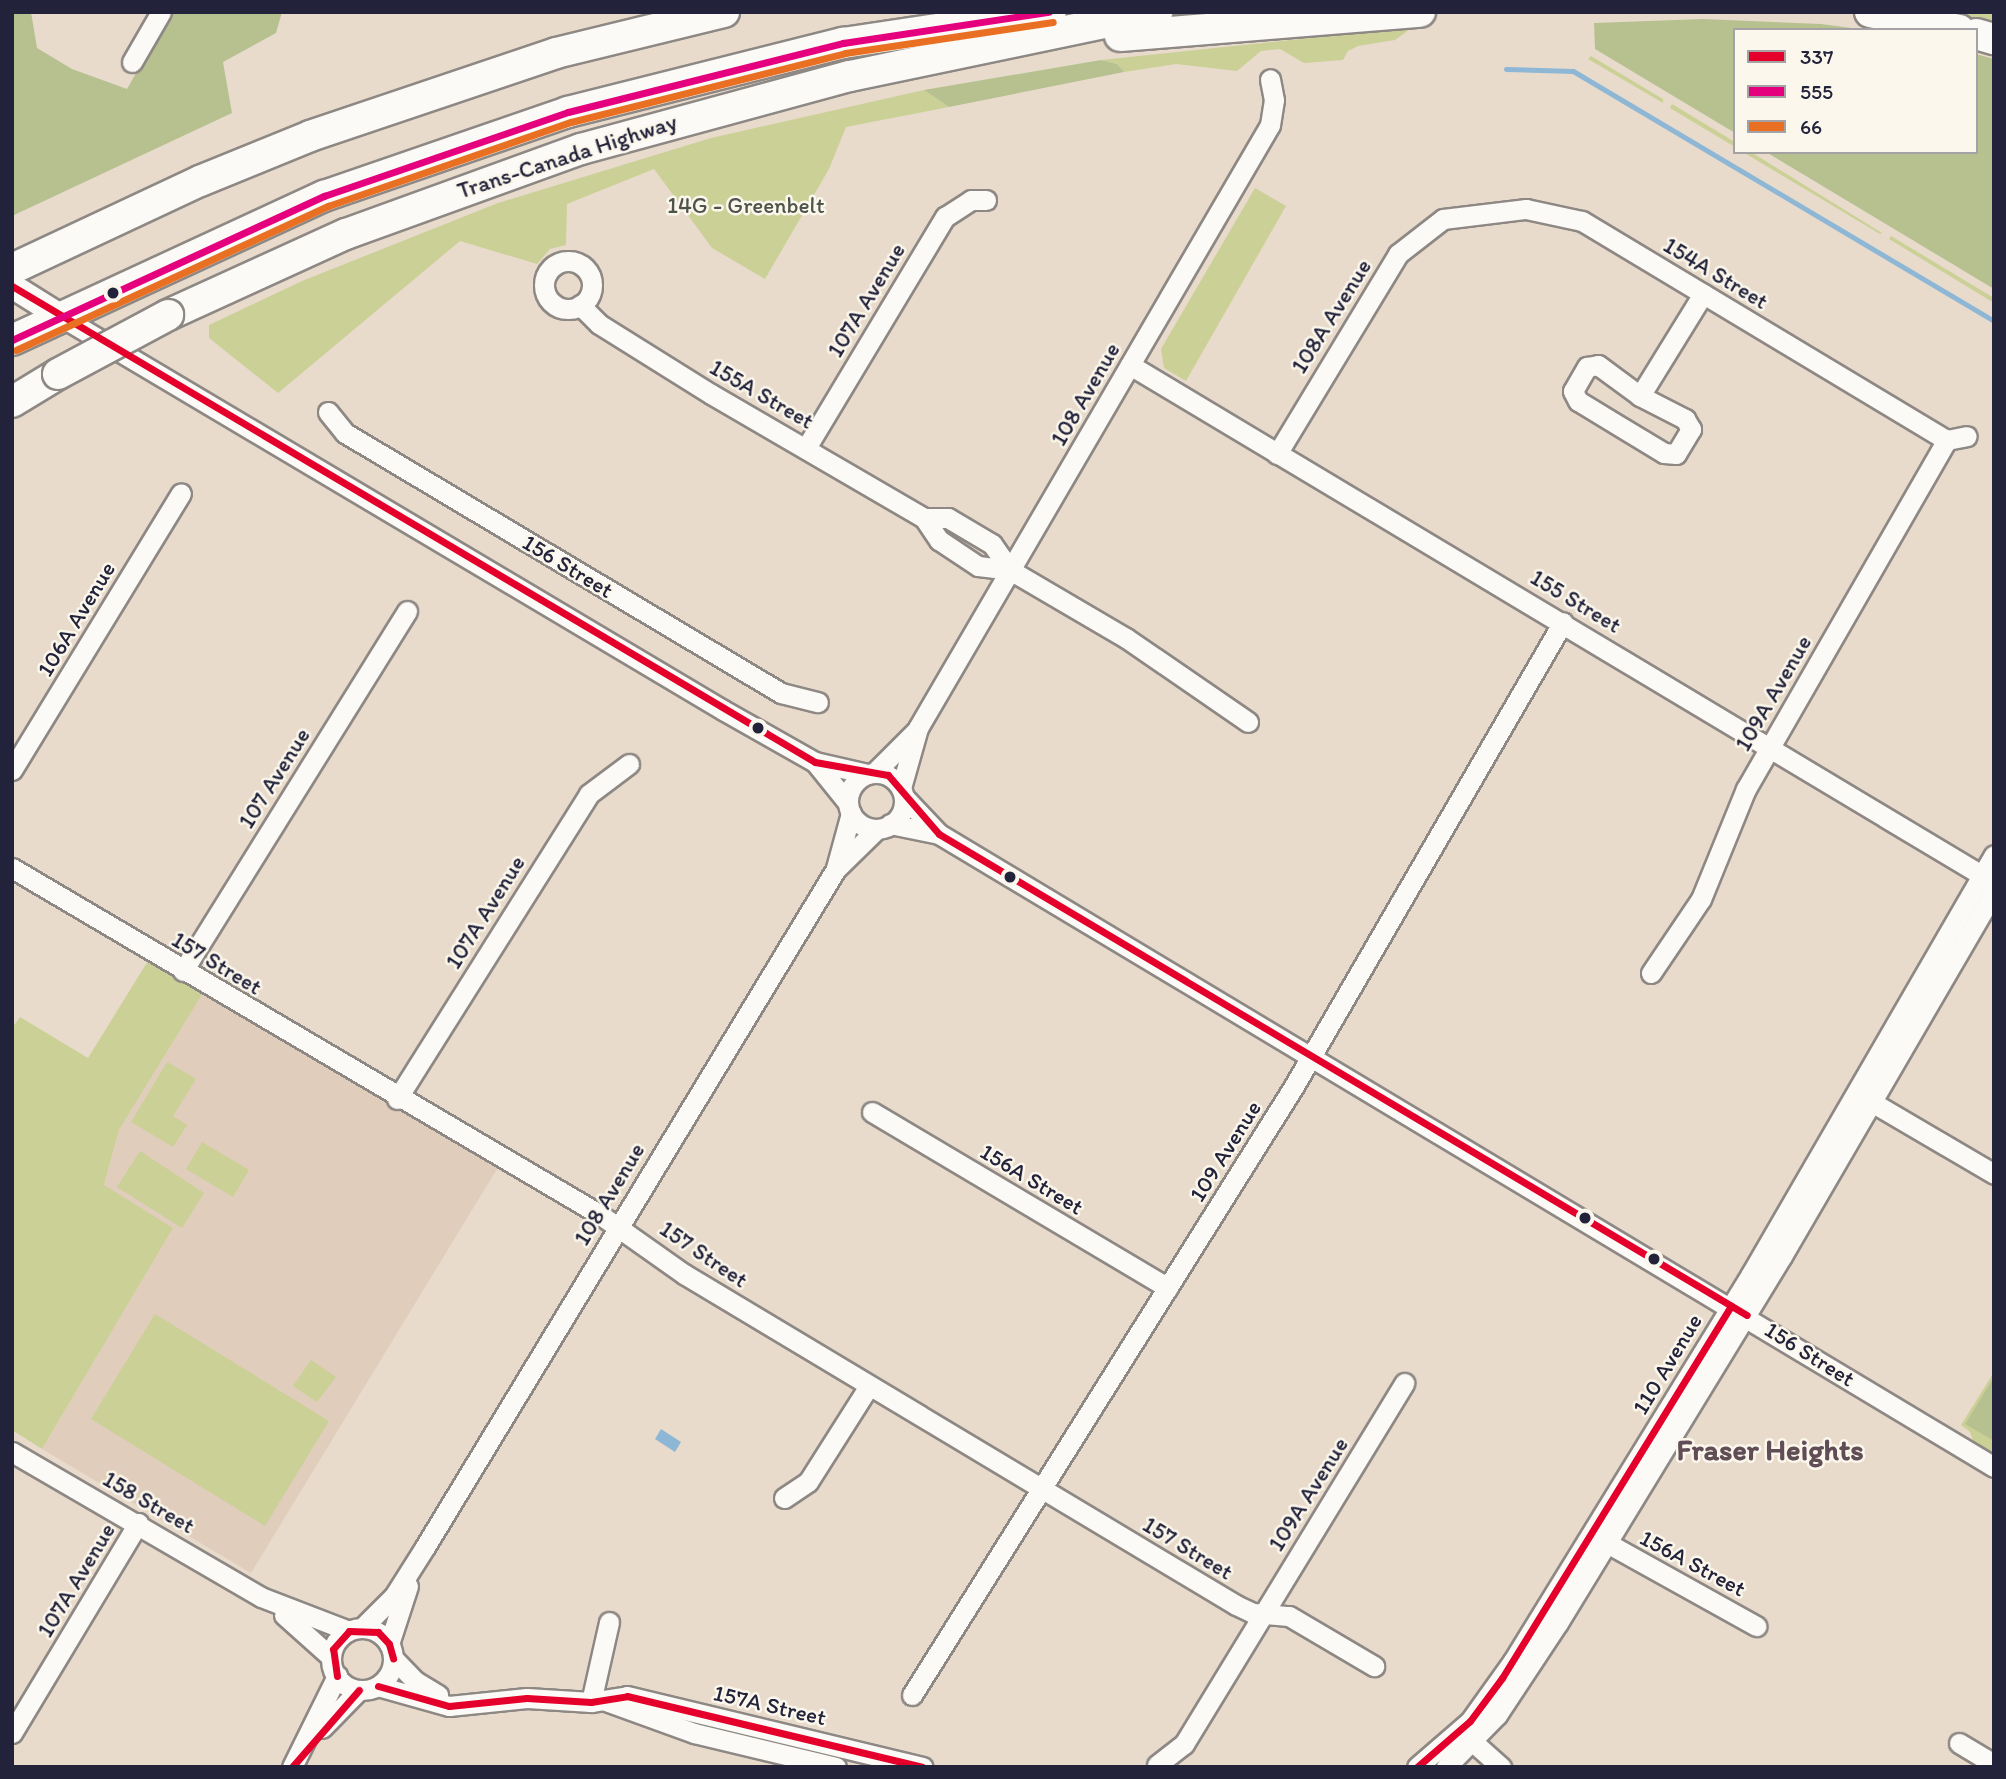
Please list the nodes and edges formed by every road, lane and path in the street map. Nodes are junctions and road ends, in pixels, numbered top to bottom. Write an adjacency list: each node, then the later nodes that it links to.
1 (161, 12): 10 (street)
2 (724, 12): 14 (highway)
3 (908, 12): 18 (highway)
4 (1051, 12): 18 (highway)
5 (1157, 12): 9 (highway, Trans-Canada Highway)
6 (1420, 12): 9 (highway)
7 (1870, 12): 8 (highway)
8 (1949, 28)
9 (1001, 44): 23 (highway, Trans-Canada Highway, bridge)
10 (131, 62)
11 (1270, 79): 21 (street, 108 Avenue)
12 (986, 200): 27 (street, 107A Avenue)
13 (1443, 219): 16 (street, 154A Street); 28 (street, 108A Avenue)
14 (12, 269)
15 (12, 286): 18 (main road, 156 Street)
16 (1703, 294): 22 (street); 26 (street, 154A Street)
17 (580, 306): 27 (street, 155A Street)
18 (50, 310): 19 (highway); 20 (highway); 37 (street, 156 Street)
19 (12, 317)
20 (12, 340)
21 (1130, 365): 28 (street, 155 Street); 30 (street, 108 Avenue)
22 (1640, 396): 22 (street)
23 (12, 402)
24 (328, 412): 33 (street, 156 Street)
25 (1967, 436): 26 (street)
26 (1947, 440): 36 (street, 109A Avenue)
27 (806, 448): 30 (street, 155A Street)
28 (1277, 454): 32 (street, 155 Street)
29 (181, 493): 39 (street, 106A Avenue)
30 (1010, 569): 34 (street, 155A Street); 35 (street, 108 Avenue)
31 (407, 611): 50 (street, 107 Avenue)
32 (1563, 622): 36 (street, 155 Street); 52 (street, 109 Avenue)
33 (818, 702)
34 (1248, 722)
35 (918, 728): 40 (street, 108 Avenue); 41 (street, 108 Avenue)
36 (1769, 748): 48 (street, 155 Street); 51 (street, 109A Avenue)
37 (816, 762): 40 (street, 156 Street); 42 (street, 156 Street)
38 (629, 764): 54 (street, 107A Avenue)
39 (12, 770)
40 (871, 773): 41 (street); 42 (street)
41 (902, 793): 43 (street); 44 (street, 156 Street)
42 (850, 808): 43 (street); 47 (street, 108 Avenue)
43 (884, 826): 44 (street, 156 Street); 47 (street, 108 Avenue)
44 (939, 834): 52 (street, 156 Street)
45 (1994, 855): 48 (street, 110 Avenue)
46 (12, 868): 50 (street, 157 Street)
47 (836, 869): 57 (street, 108 Avenue)
48 (1988, 879): 53 (street, 110 Avenue)
49 (1994, 892): 53 (street, 110 Avenue)
50 (183, 971): 54 (street, 157 Street)
51 (1651, 973)
52 (1312, 1056): 58 (street, 109 Avenue); 59 (street, 156 Street)
53 (1864, 1097): 56 (street); 59 (street, 110 Avenue)
54 (397, 1099): 57 (street, 157 Street)
55 (872, 1112): 58 (street, 156A Street)
56 (1994, 1174)
57 (618, 1226): 61 (street, 157 Street); 69 (street, 108 Avenue)
58 (1168, 1287): 65 (street, 109 Avenue)
59 (1739, 1311): 62 (street, 110 Avenue); 64 (street, 156 Street); 68 (street, 110 Avenue)
60 (1404, 1383): 71 (street, 109A Avenue)
61 (869, 1385): 65 (street, 157 Street); 66 (street)
62 (1648, 1442): 68 (street); 84 (street, 110 Avenue)
63 (12, 1452): 67 (street, 158 Street)
64 (1994, 1467)
65 (1041, 1488): 71 (street, 157 Street); 80 (street, 109 Avenue)
66 (784, 1498)
67 (138, 1523): 70 (street, 158 Street); 83 (street, 107A Avenue)
68 (1607, 1543): 73 (street, 156A Street); 84 (street, 110 Avenue)
69 (425, 1547): 74 (street, 108 Avenue); 75 (street, 108 Avenue)
70 (261, 1597): 74 (street, 158 Street); 76 (street, 158 Street)
71 (1262, 1615): 77 (street, 157 Street); 88 (street, 109A Avenue)
72 (609, 1622): 81 (street)
73 (1756, 1626)
74 (356, 1630): 75 (street); 76 (street)
75 (391, 1651): 79 (street); 82 (street, 157A Street)
76 (331, 1657): 78 (street)
77 (1374, 1666)
78 (337, 1676): 79 (street); 86 (street)
79 (368, 1688): 82 (street, 157A Street); 86 (street)
80 (912, 1695)
81 (599, 1701): 82 (street, 157A Street); 89 (street, 157A Street); 90 (street, 157A Street)
82 (470, 1704)
83 (12, 1733)
84 (1467, 1737): 91 (street, 110 Avenue); 92 (street, 110 Avenue); 93 (street)
85 (1959, 1743): 87 (street)
86 (294, 1763)
87 (1994, 1764)
88 (1157, 1765)
89 (836, 1767)
90 (923, 1767)
91 (1417, 1767)
92 (1446, 1767)
93 (1501, 1767)

